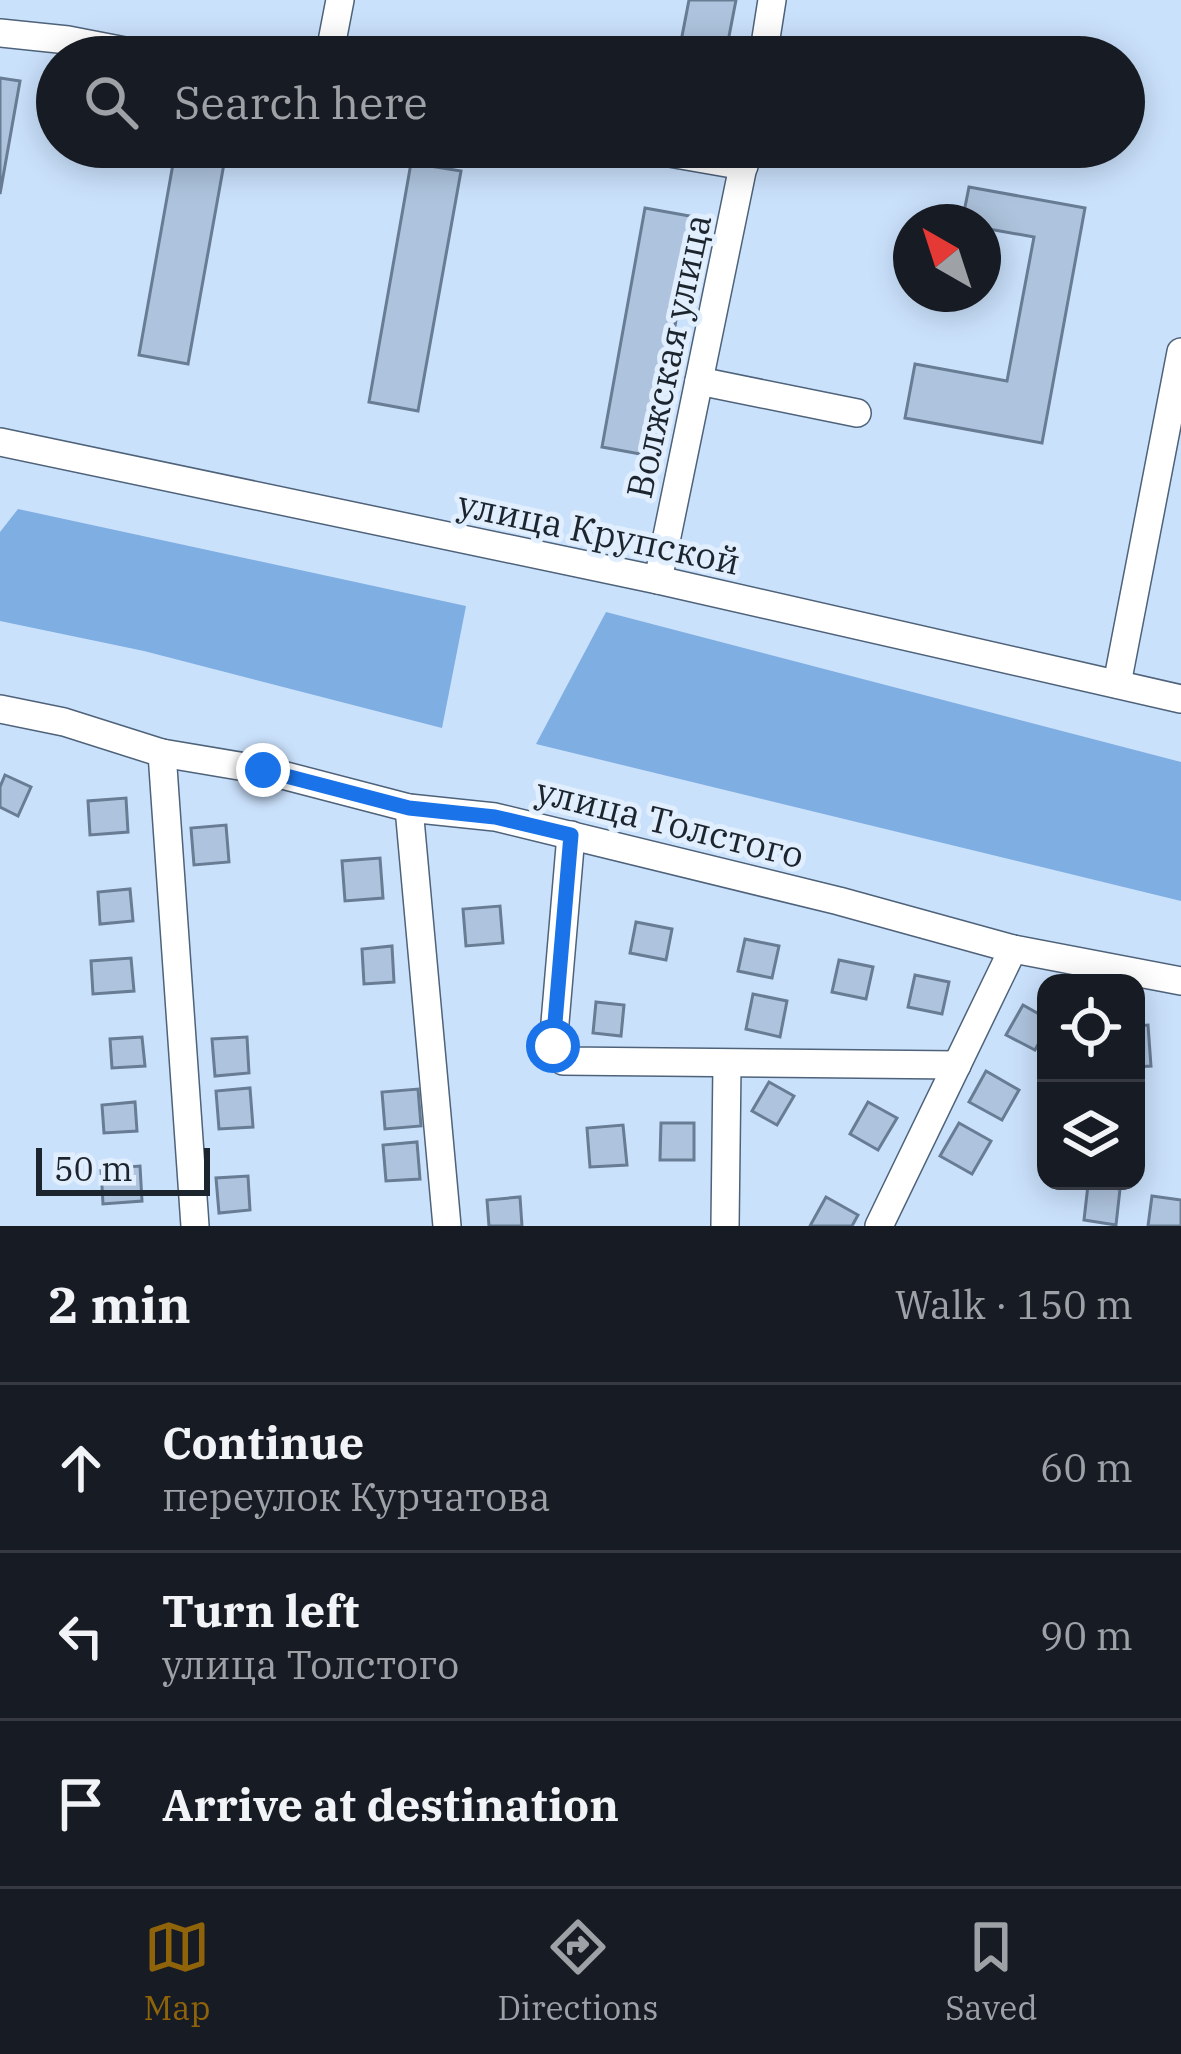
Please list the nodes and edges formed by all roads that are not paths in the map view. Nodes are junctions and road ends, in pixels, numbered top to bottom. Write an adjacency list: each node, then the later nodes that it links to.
1 (340, 0): 5 (street)
2 (772, 0): 6 (street)
3 (0, 32): 4 (street)
4 (36, 36)
5 (333, 36)
6 (766, 36)
7 (744, 168): 9 (street, Волжская улица)
8 (1181, 352): 13 (street)
9 (699, 381): 10 (street); 12 (street, Волжская улица)
10 (857, 413)
11 (0, 442): 12 (street, улица Крупской)
12 (658, 580): 13 (street, улица Крупской)
13 (1117, 684): 14 (street, улица Крупской)
14 (1181, 699)
15 (0, 709): 16 (street, улица Толстого)
16 (161, 753): 17 (street, улица Толстого); 23 (street)
17 (409, 808): 18 (street, улица Толстого); 24 (street)
18 (571, 835): 19 (street, улица Толстого); 21 (street)
19 (1013, 949): 20 (street, улица Толстого); 22 (street)
20 (1181, 982)
21 (727, 1065): 22 (street); 25 (street)
22 (957, 1065): 26 (street)
23 (195, 1226)
24 (447, 1226)
25 (725, 1226)
26 (879, 1226)

